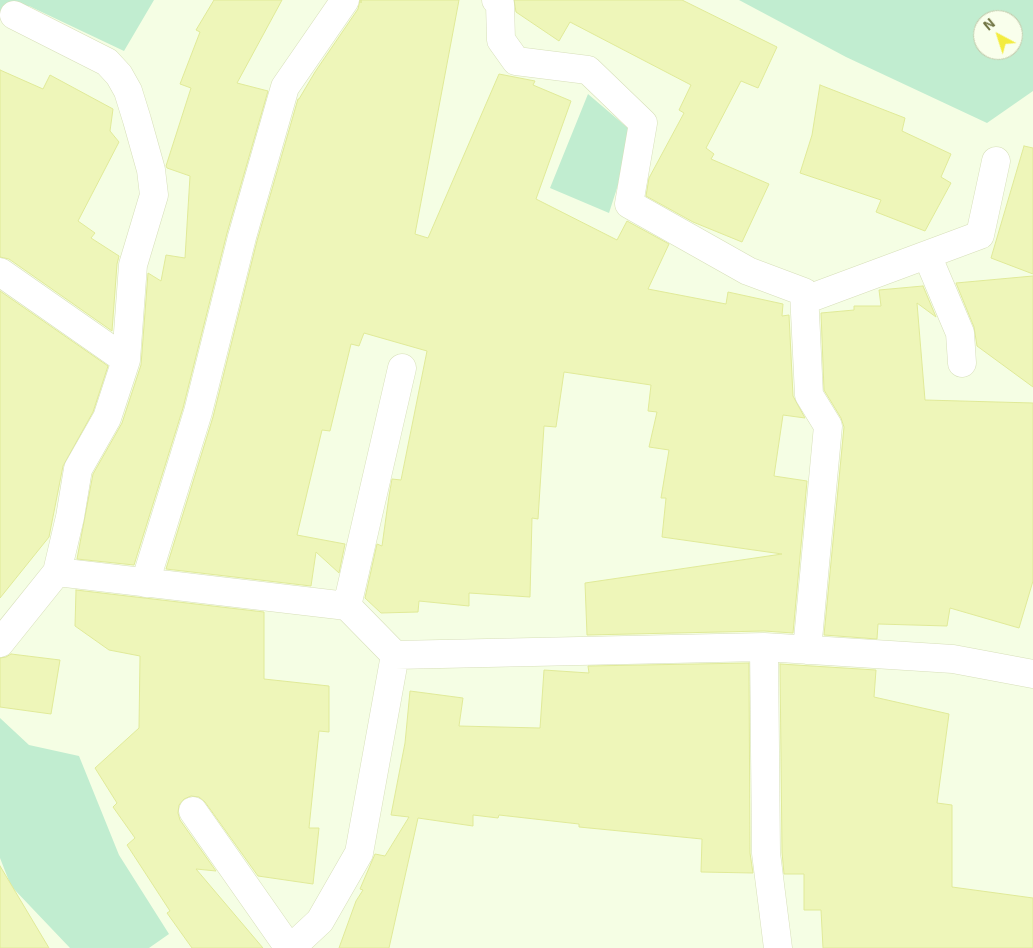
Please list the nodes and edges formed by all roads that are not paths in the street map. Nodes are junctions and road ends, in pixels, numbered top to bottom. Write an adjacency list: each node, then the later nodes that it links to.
1 (345, 0): 12 (lane)
2 (496, 0): 7 (lane)
3 (14, 15): 8 (lane)
4 (996, 161): 5 (lane)
5 (927, 255): 7 (lane); 9 (lane)
6 (0, 272): 8 (lane)
7 (805, 300): 16 (lane)
8 (126, 360): 11 (lane)
9 (962, 363)
10 (402, 368): 13 (lane)
11 (57, 572): 12 (lane); 14 (lane)
12 (146, 583): 13 (lane)
13 (348, 606): 17 (lane)
14 (0, 644)
15 (764, 647): 16 (lane); 17 (lane); 21 (lane)
16 (807, 650): 18 (lane)
17 (395, 655): 20 (lane)
18 (1033, 674)
19 (193, 811): 20 (lane)
20 (290, 948)
21 (778, 948)

